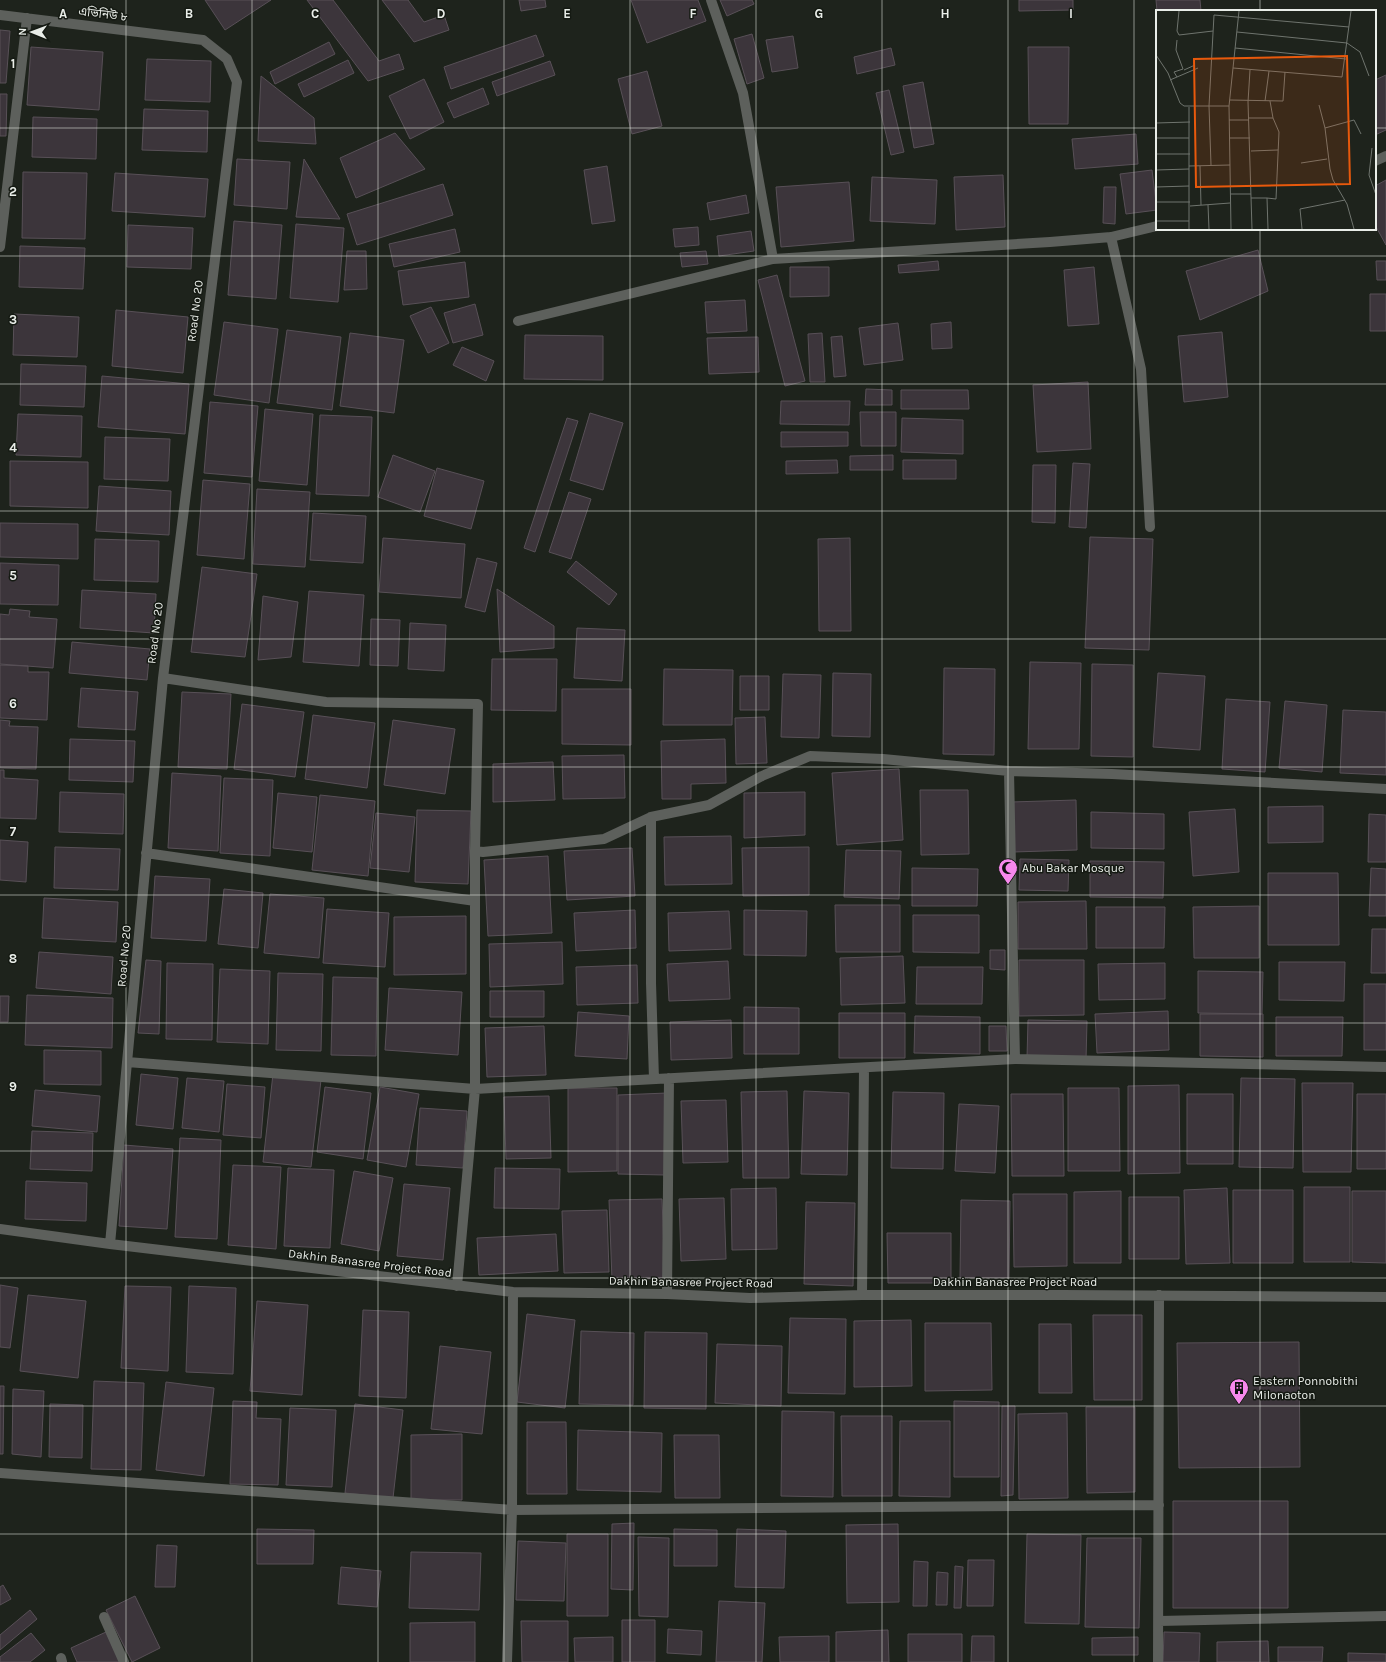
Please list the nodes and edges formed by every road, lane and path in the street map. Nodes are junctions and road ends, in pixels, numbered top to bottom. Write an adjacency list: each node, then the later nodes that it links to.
1 (711, 0): 10 (street)
2 (0, 15): 3 (street, এভিনিউ ৮)
3 (27, 18): 4 (street, এভিনিউ ৮); 9 (street)
4 (202, 40): 13 (street, Road No 20)
5 (1386, 156): 6 (street)
6 (1376, 161)
7 (1156, 226): 8 (street)
8 (1111, 237): 10 (street); 12 (street)
9 (0, 247)
10 (773, 259): 11 (street)
11 (518, 321)
12 (1150, 527)
13 (163, 678): 17 (street); 18 (street, Road No 20)
14 (1009, 771): 15 (street); 16 (street); 20 (street)
15 (1386, 789)
16 (651, 817): 17 (street); 24 (street)
17 (475, 851): 19 (street)
18 (146, 853): 19 (street); 21 (street, Road No 20)
19 (475, 901): 26 (street)
20 (1015, 1060): 22 (street); 23 (street)
21 (127, 1062): 26 (street); 28 (street, Road No 20)
22 (1386, 1067)
23 (864, 1068): 25 (street); 32 (street)
24 (654, 1078): 25 (street); 26 (street)
25 (669, 1078): 31 (street)
26 (475, 1089): 29 (street)
27 (0, 1229): 28 (street, Dakhin Banasree Project Road)
28 (110, 1244): 29 (street, Dakhin Banasree Project Road)
29 (458, 1286): 30 (street, Dakhin Banasree Project Road)
30 (514, 1292): 31 (street, Dakhin Banasree Project Road); 37 (street)
31 (667, 1294): 32 (street, Dakhin Banasree Project Road)
32 (862, 1295): 33 (street, Dakhin Banasree Project Road)
33 (1160, 1295): 34 (street, Dakhin Banasree Project Road); 36 (street)
34 (1386, 1297)
35 (0, 1473): 37 (street)
36 (1159, 1505): 37 (street); 40 (street)
37 (512, 1510): 42 (street)
38 (1386, 1616): 40 (street)
39 (104, 1617): 41 (street)
40 (1158, 1621): 43 (street)
41 (124, 1662)
42 (507, 1662)
43 (1158, 1662)

